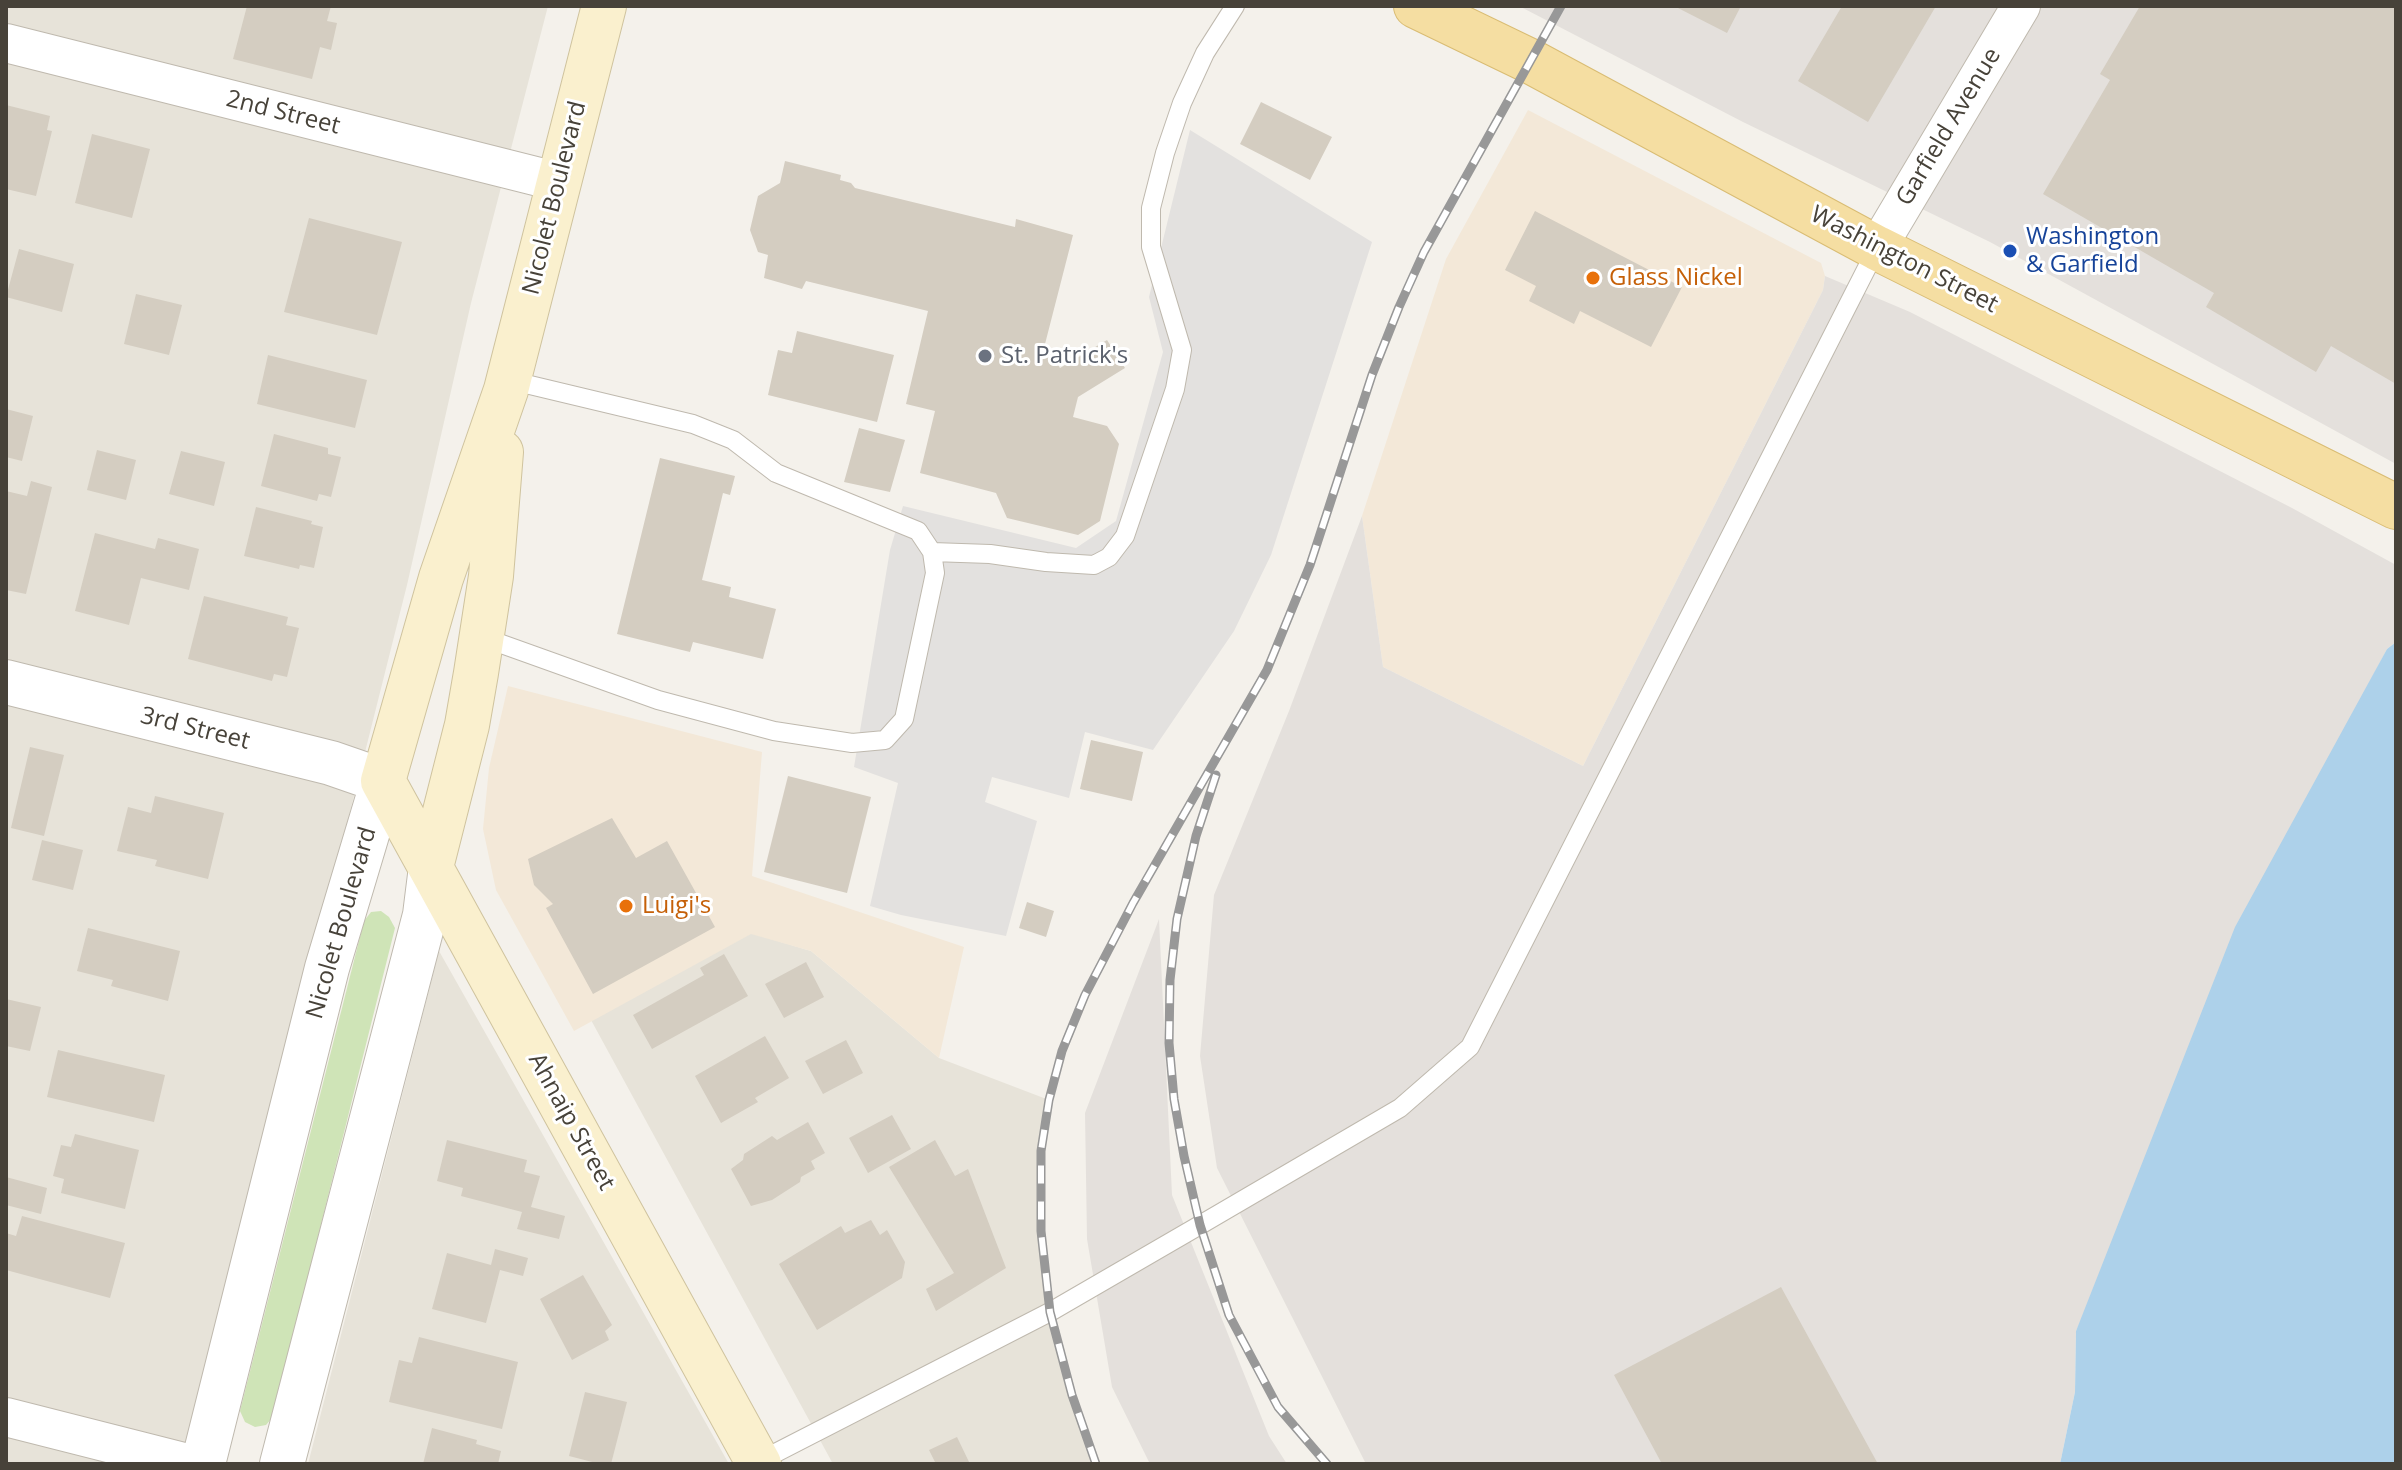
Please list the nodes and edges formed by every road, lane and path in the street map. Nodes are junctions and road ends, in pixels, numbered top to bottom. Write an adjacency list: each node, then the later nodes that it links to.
1 (604, 6): 6 (main road, Nicolet Boulevard)
2 (1235, 6): 10 (lane)
3 (1416, 6): 7 (main road, Washington Street)
4 (2021, 6): 7 (street, Garfield Avenue)
5 (6, 43): 6 (street, 2nd Street)
6 (559, 182): 8 (main road, Nicolet Boulevard)
7 (1877, 248): 9 (main road, Washington Street); 16 (lane)
8 (507, 385): 10 (lane); 11 (main road, Nicolet Boulevard); 13 (main road, Nicolet Boulevard)
9 (2396, 507)
10 (932, 552): 11 (lane)
11 (482, 637): 14 (main road, Nicolet Boulevard)
12 (6, 682): 13 (street, 3rd Street)
13 (383, 781): 14 (main road, Ahnaip Street); 18 (street, Nicolet Boulevard)
14 (431, 867): 16 (main road, Ahnaip Street); 19 (street, Nicolet Boulevard)
15 (6, 1417): 17 (street)
16 (758, 1463)
17 (191, 1464)
18 (203, 1464)
19 (282, 1464)

